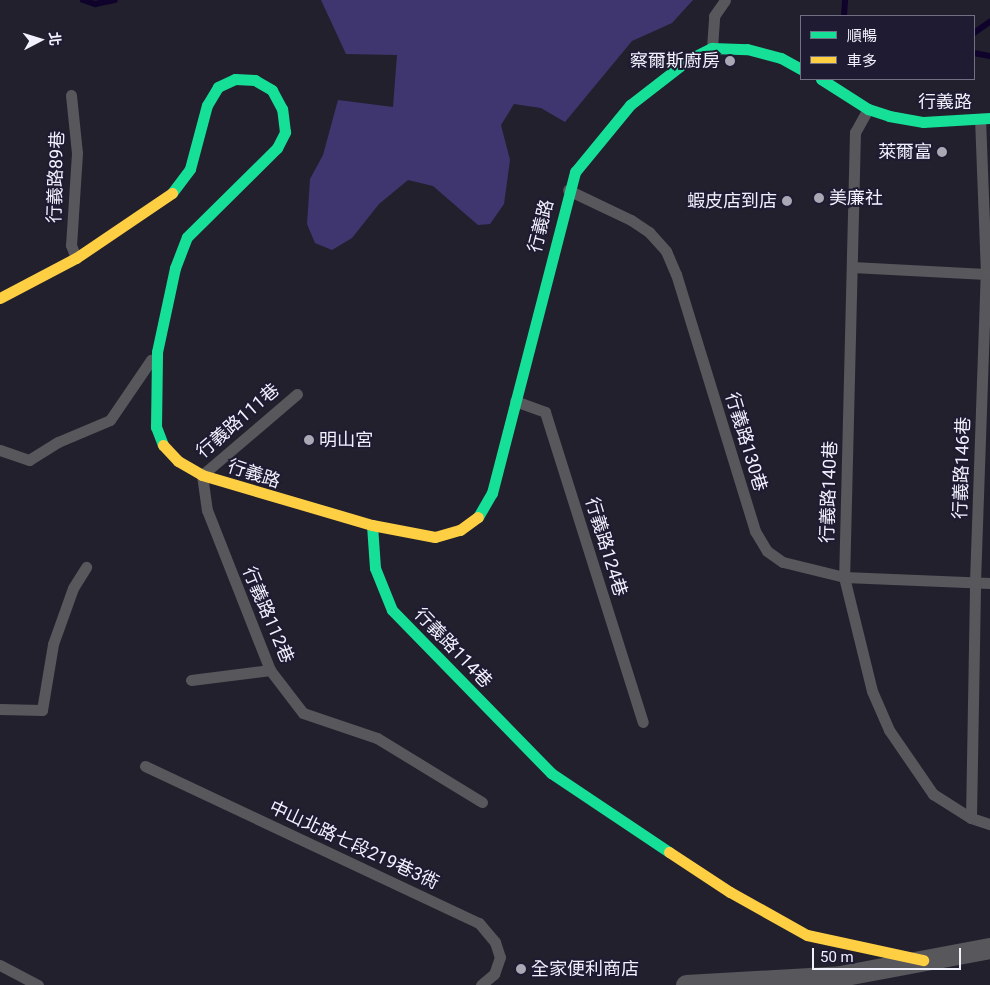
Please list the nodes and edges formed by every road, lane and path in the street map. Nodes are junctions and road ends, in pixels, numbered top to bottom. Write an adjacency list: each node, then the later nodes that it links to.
1 (725, 0): 2 (lane)
2 (712, 48): 3 (street, 行義路); 8 (street, 行義路)
3 (800, 68)
4 (822, 80): 6 (street, 行義路)
5 (71, 95): 9 (lane, 行義路89巷)
6 (868, 109): 7 (street, 行義路); 10 (lane, 行義路140巷)
7 (985, 119): 11 (lane, 行義路146巷)
8 (568, 190): 15 (street, 行義路); 20 (lane, 行義路130巷)
9 (76, 258): 12 (street, 行義路); 13 (street, 行義路)
10 (852, 267): 11 (lane); 20 (lane, 行義路140巷)
11 (986, 274): 21 (lane, 行義路146巷)
12 (0, 298)
13 (156, 352): 16 (lane); 17 (street, 行義路)
14 (297, 394): 17 (lane, 行義路111巷)
15 (515, 401): 18 (street, 行義路); 26 (lane, 行義路124巷)
16 (0, 450)
17 (202, 475): 18 (street, 行義路); 23 (lane, 行義路112巷)
18 (372, 525): 32 (street, 行義路114巷)
19 (86, 566): 25 (lane)
20 (844, 577): 21 (lane, 行義路130巷); 29 (lane, 行義路140巷)
21 (975, 582): 22 (lane, 行義路130巷); 29 (lane, 行義路146巷)
22 (990, 583)
23 (270, 670): 24 (lane); 28 (lane, 行義路112巷)
24 (190, 680)
25 (0, 709)
26 (643, 722)
27 (145, 766): 35 (lane, 中山北路七段219巷3衖)
28 (482, 802)
29 (971, 818): 30 (lane, 行義路140巷)
30 (990, 824)
31 (990, 948): 32 (street)
32 (923, 960): 36 (street)
33 (0, 965): 34 (lane)
34 (38, 985)
35 (481, 985)
36 (686, 985)

